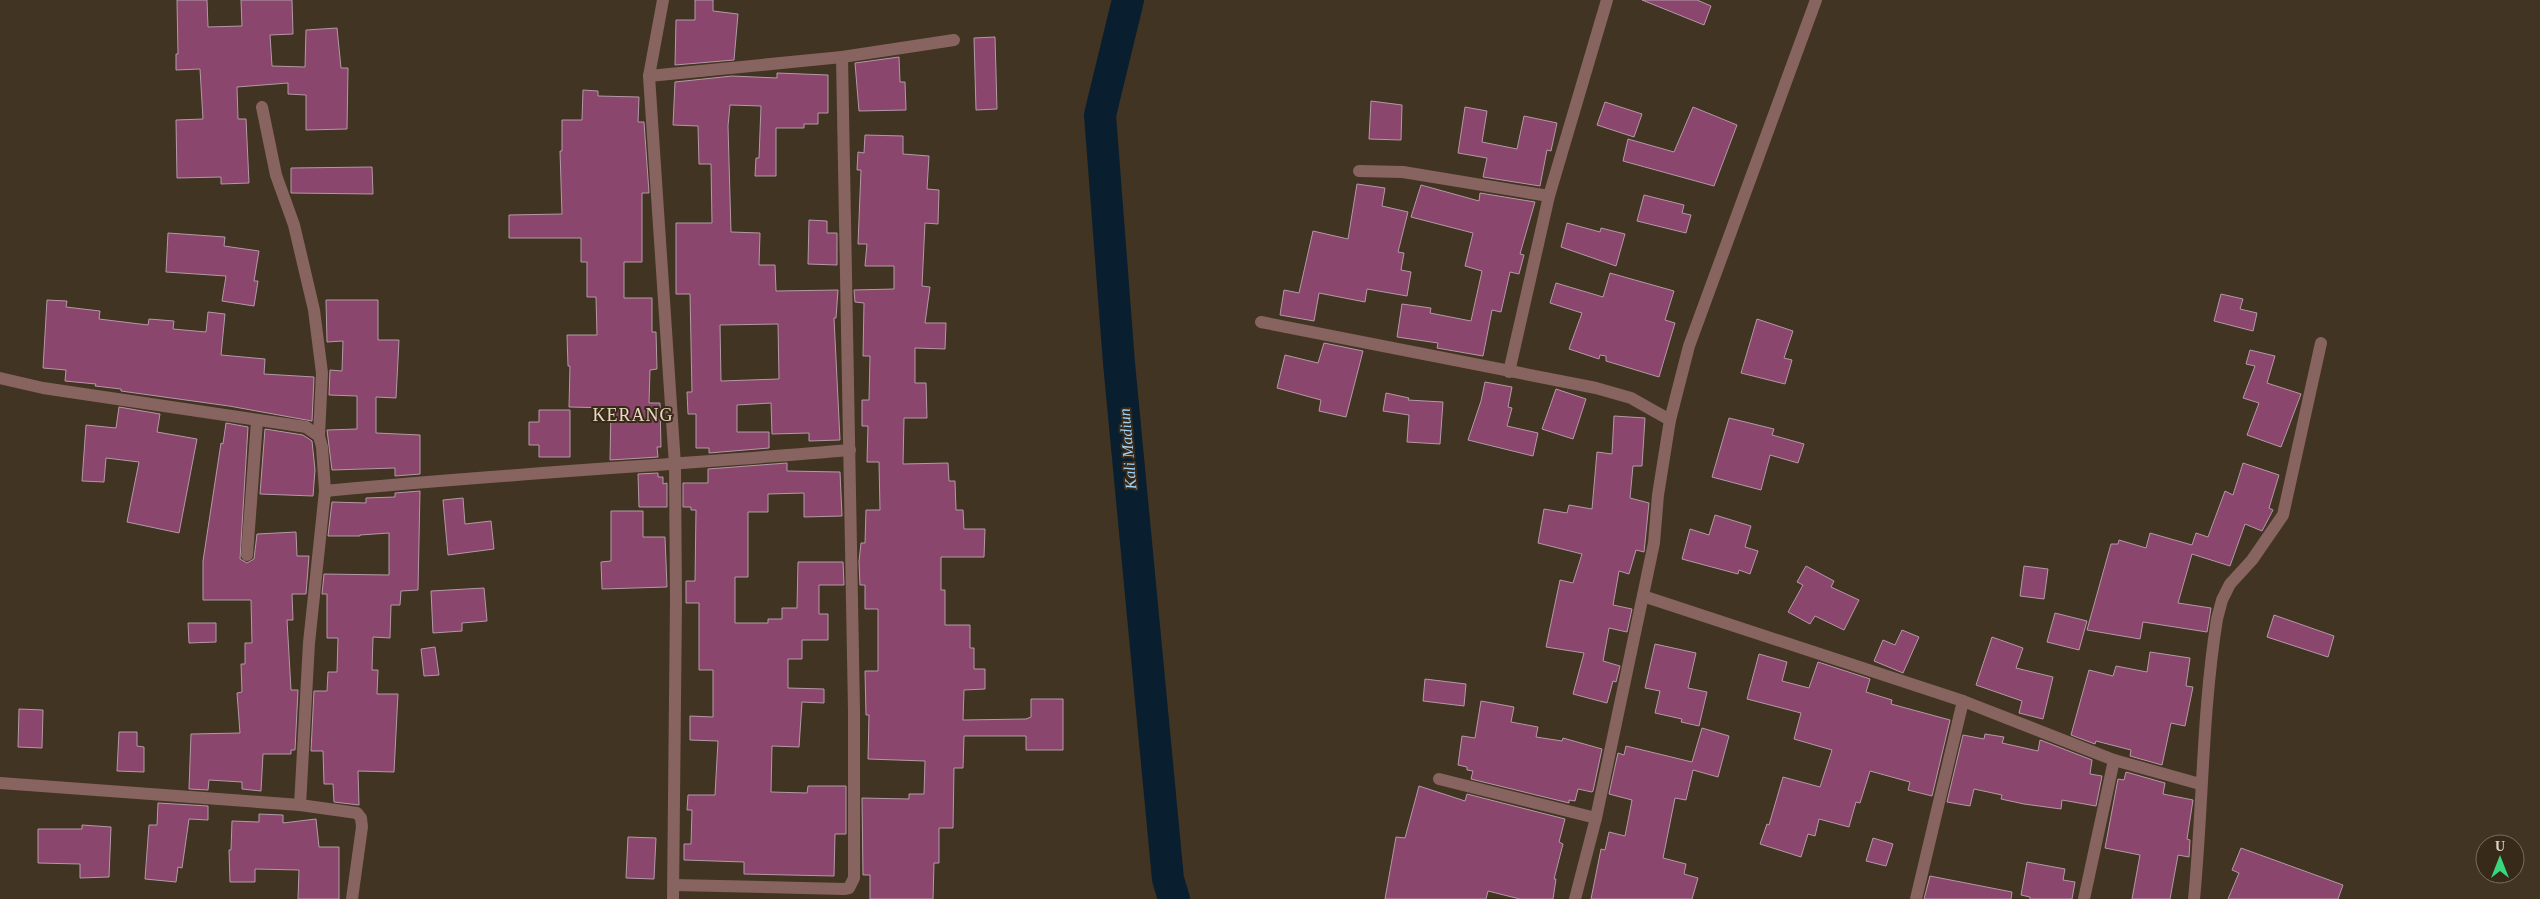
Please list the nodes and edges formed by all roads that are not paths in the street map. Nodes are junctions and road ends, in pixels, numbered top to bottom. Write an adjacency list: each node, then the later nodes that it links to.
1 (663, 0): 6 (street)
2 (1607, 0): 9 (street)
3 (1816, 0): 14 (street)
4 (954, 40): 5 (street)
5 (842, 57): 6 (street); 17 (street)
6 (650, 76): 18 (street)
7 (262, 107): 16 (street)
8 (1359, 171): 9 (street)
9 (1549, 196): 12 (street)
10 (1261, 322): 12 (street)
11 (2321, 343): 26 (street)
12 (1508, 372): 14 (street)
13 (0, 378): 15 (street)
14 (1670, 420): 21 (street)
15 (257, 421): 16 (street); 20 (street)
16 (319, 436): 19 (street)
17 (850, 450): 18 (street); 29 (street)
18 (675, 465): 19 (street); 29 (street)
19 (325, 490): 27 (street)
20 (247, 555)
21 (1643, 596): 22 (street); 28 (street)
22 (1963, 701): 23 (street); 33 (street)
23 (2114, 760): 26 (street); 34 (street)
24 (1439, 779): 28 (street)
25 (0, 783): 27 (street)
26 (2200, 784): 35 (street)
27 (300, 805): 30 (street)
28 (1596, 818): 32 (street)
29 (674, 885): 31 (street)
30 (352, 899)
31 (673, 899)
32 (1575, 899)
33 (1916, 899)
34 (2084, 899)
35 (2194, 899)

